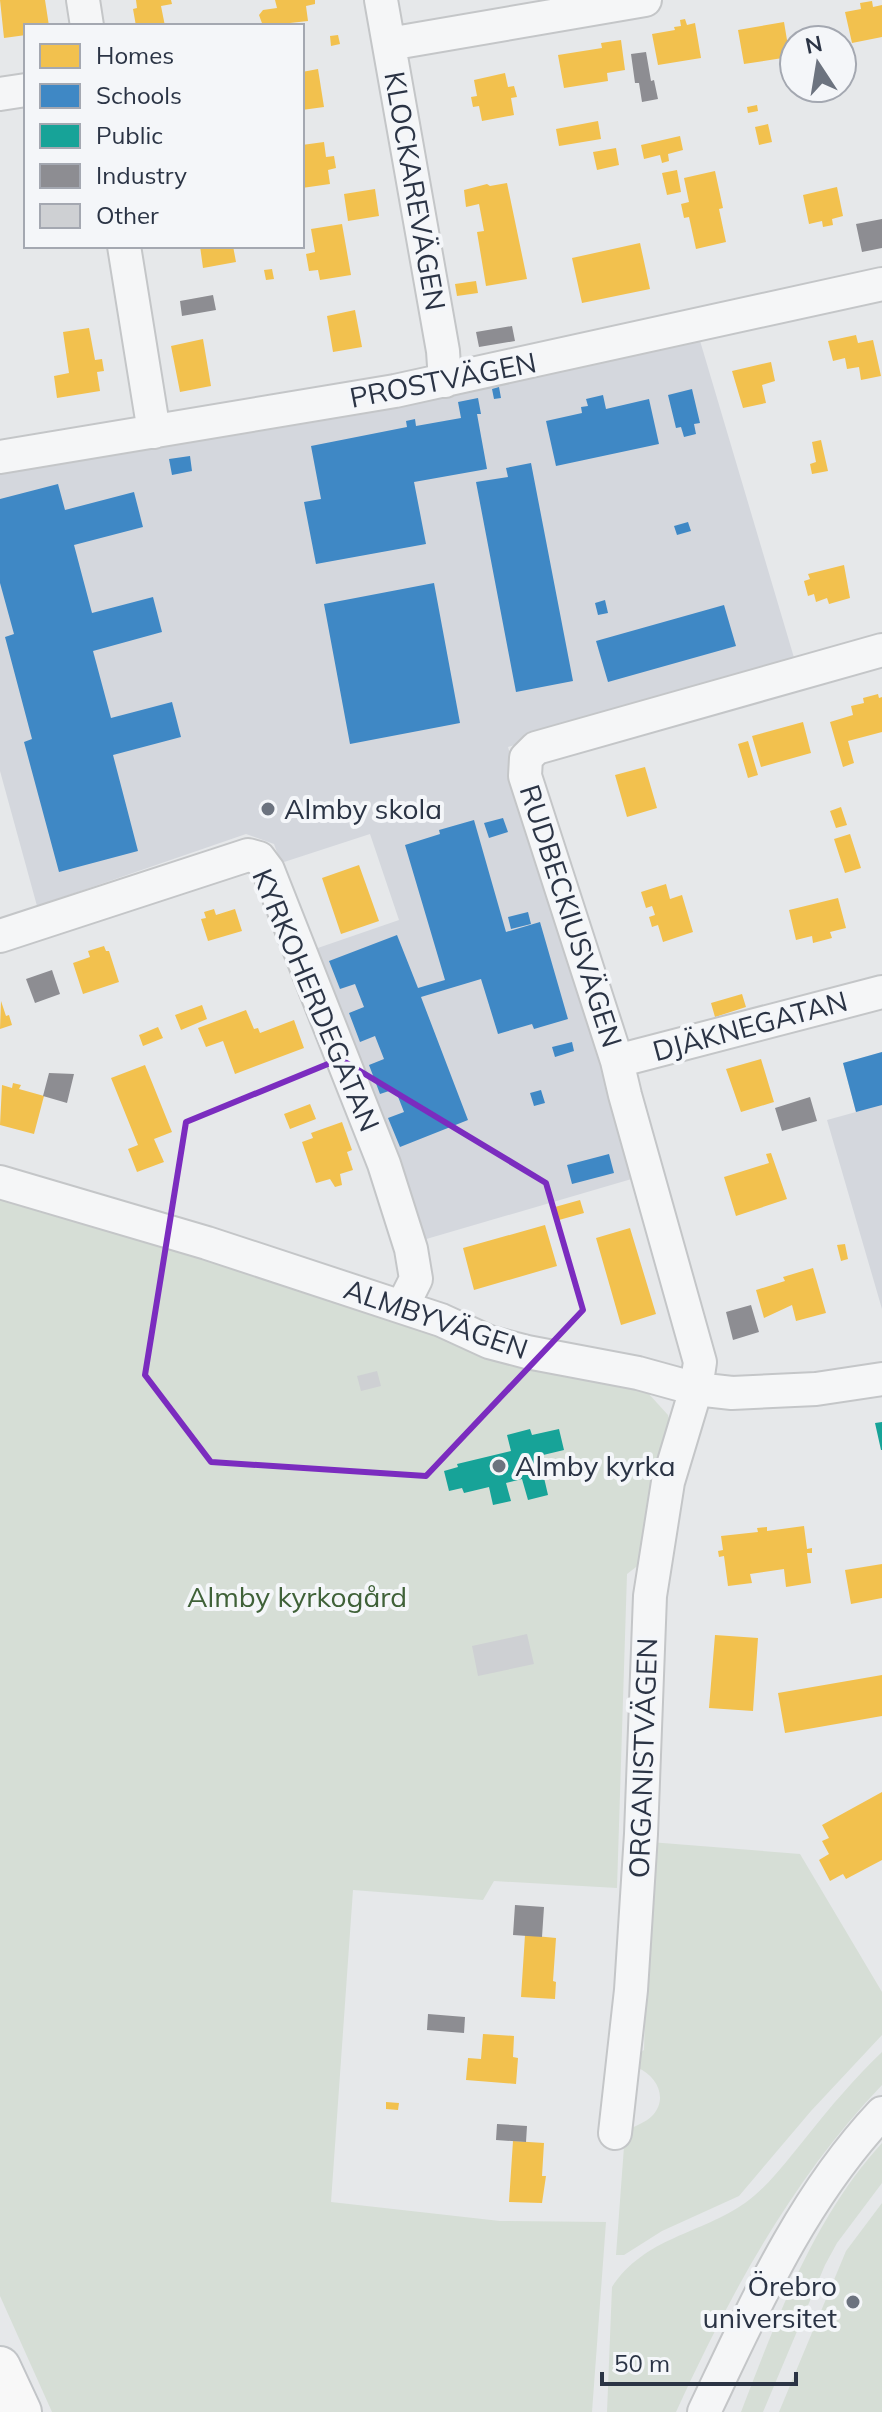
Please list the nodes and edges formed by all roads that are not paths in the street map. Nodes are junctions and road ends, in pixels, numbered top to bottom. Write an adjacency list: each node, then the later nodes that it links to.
1 (83, 0): 4 (street)
2 (381, 0): 5 (street, KLOCKAREVÄGEN)
3 (645, 0): 5 (street)
4 (87, 24)
5 (389, 44): 10 (street, KLOCKAREVÄGEN)
6 (24, 90): 7 (street)
7 (0, 94)
8 (124, 248): 11 (street)
9 (882, 284): 10 (street, PROSTVÄGEN)
10 (445, 381): 11 (street, PROSTVÄGEN)
11 (154, 432): 12 (street, PROSTVÄGEN)
12 (0, 457)
13 (882, 650): 16 (street, RUDBECKIUSVÄGEN)
14 (0, 936): 18 (street, KYRKOHERDEGATAN)
15 (882, 992): 16 (street, DJÄKNEGATAN)
16 (617, 1061): 20 (street, RUDBECKIUSVÄGEN)
17 (0, 1182): 18 (street, ALMBYVÄGEN)
18 (402, 1307): 20 (street, ALMBYVÄGEN)
19 (882, 1379): 20 (street, ALMBYVÄGEN)
20 (696, 1389): 22 (street, ORGANISTVÄGEN)
21 (882, 2113): 25 (street)
22 (615, 2133)
23 (0, 2367): 24 (main road)
24 (21, 2412)
25 (704, 2412)

